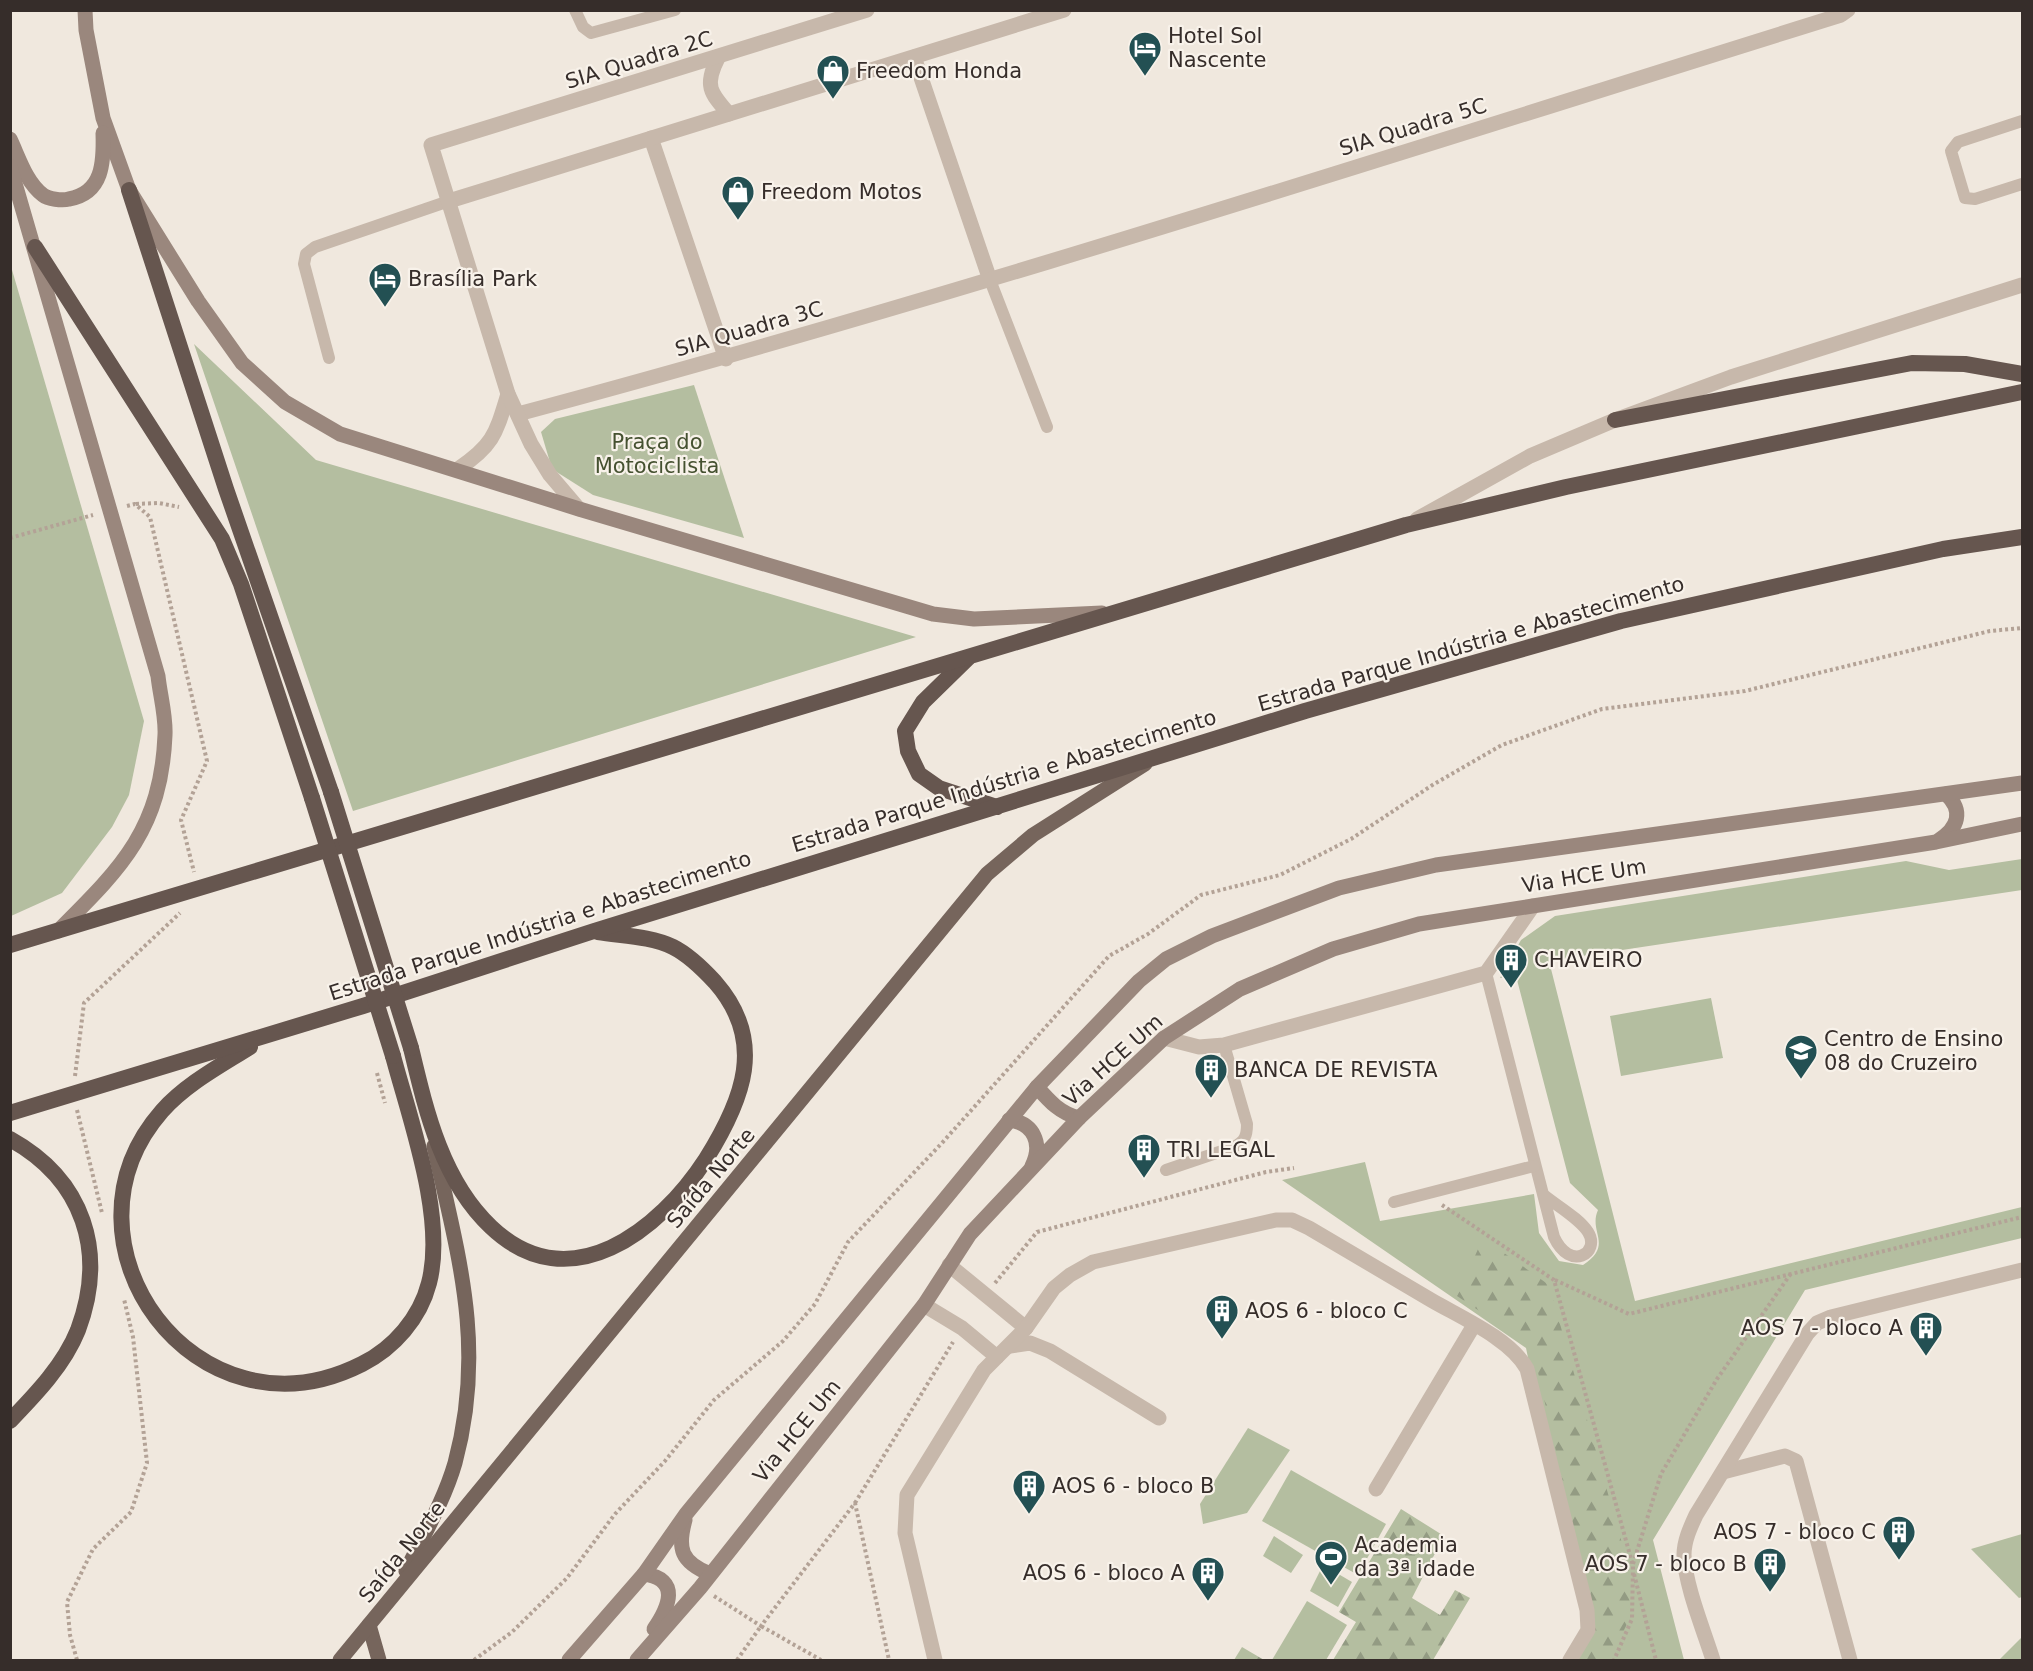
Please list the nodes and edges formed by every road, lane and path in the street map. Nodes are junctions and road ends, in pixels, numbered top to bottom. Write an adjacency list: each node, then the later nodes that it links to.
1 (85, 10): 10 (main road)
2 (575, 10): 5 (lane)
3 (1064, 10): 7 (street)
4 (1848, 10): 19 (street, SIA Quadra 5C)
5 (669, 11)
6 (861, 11): 8 (street, SIA Quadra 2C)
7 (914, 57): 9 (street); 19 (street)
8 (718, 58): 9 (street); 17 (street, SIA Quadra 2C)
9 (729, 114): 12 (street)
10 (103, 118): 13 (main road); 16 (main road)
11 (2022, 121): 15 (lane)
12 (651, 138): 17 (street); 22 (street)
13 (10, 139)
14 (10, 166): 18 (main road)
15 (2022, 184)
16 (129, 190): 29 (main road); 58 (highway, bridge)
17 (449, 201): 21 (lane); 25 (street)
18 (35, 247): 47 (main road); 51 (highway, bridge)
19 (990, 280): 22 (street, SIA Quadra 3C); 28 (lane)
20 (2022, 285): 27 (street)
21 (329, 358)
22 (726, 359): 26 (street, SIA Quadra 3C)
23 (2022, 374): 27 (highway)
24 (2022, 392): 33 (highway)
25 (508, 394): 26 (street); 29 (street)
26 (518, 414): 32 (street)
27 (1615, 420): 33 (street)
28 (1047, 427)
29 (458, 469): 32 (main road)
30 (135, 504): 31 (path)
31 (181, 508)
32 (579, 508): 37 (main road)
33 (1406, 525): 37 (highway)
34 (2022, 537): 36 (highway, Estrada Parque Indústria e Abastecimento)
35 (2022, 547): 36 (highway)
36 (1943, 549): 39 (highway, Estrada Parque Indústria e Abastecimento)
37 (1117, 612): 38 (highway)
38 (971, 655): 42 (highway); 47 (highway)
39 (1150, 760): 42 (highway, Estrada Parque Indústria e Abastecimento); 88 (main road, Saída Norte)
40 (2022, 783): 41 (main road)
41 (1946, 794): 44 (main road); 54 (main road)
42 (997, 807): 48 (highway, Estrada Parque Indústria e Abastecimento)
43 (2022, 824): 44 (main road, Via HCE Um)
44 (1936, 842): 45 (main road, Via HCE Um)
45 (1533, 906): 50 (street); 52 (main road, Via HCE Um)
46 (182, 911): 55 (path)
47 (57, 931): 49 (highway)
48 (594, 931): 51 (highway, Estrada Parque Indústria e Abastecimento); 58 (highway)
49 (10, 945)
50 (1486, 973): 53 (street); 61 (lane)
51 (265, 1036): 55 (highway, Estrada Parque Indústria e Abastecimento)
52 (1164, 1038): 53 (street); 57 (main road, Via HCE Um)
53 (1224, 1045): 62 (lane)
54 (1037, 1087): 57 (main road); 59 (main road)
55 (72, 1093): 56 (highway, Estrada Parque Indústria e Abastecimento); 68 (path)
56 (10, 1113)
57 (1079, 1118): 63 (main road, Via HCE Um)
58 (428, 1120): 88 (main road)
59 (1009, 1120): 63 (main road); 83 (main road)
60 (10, 1139): 80 (highway)
61 (1534, 1166): 64 (lane); 65 (lane)
62 (1166, 1170)
63 (1027, 1176): 69 (main road, Via HCE Um)
64 (1424, 1194): 66 (lane); 72 (path)
65 (1544, 1195): 65 (lane)
66 (1394, 1202)
67 (2022, 1217): 71 (path)
68 (104, 1221)
69 (949, 1265): 74 (main road, Via HCE Um); 76 (street)
70 (2022, 1270): 81 (street)
71 (1792, 1271): 72 (path); 84 (path)
72 (1554, 1280): 84 (path)
73 (122, 1291): 91 (path)
74 (924, 1305): 78 (street); 86 (main road, Via HCE Um)
75 (1474, 1325): 76 (street); 82 (street); 101 (street)
76 (1026, 1328): 77 (street)
77 (1010, 1346): 78 (street); 79 (street)
78 (997, 1357): 100 (street)
79 (1159, 1418)
80 (10, 1421)
81 (1723, 1472): 104 (street); 105 (street)
82 (1376, 1489)
83 (686, 1514): 85 (main road); 86 (main road)
84 (1632, 1566): 102 (path); 103 (path)
85 (644, 1574): 94 (main road); 95 (main road)
86 (710, 1574): 87 (main road, Via HCE Um)
87 (700, 1588): 90 (path); 96 (main road, Via HCE Um)
88 (394, 1595): 89 (main road, Saída Norte)
89 (369, 1625): 92 (main road, Saída Norte); 93 (main road)
90 (761, 1626): 97 (path); 98 (path); 99 (path)
91 (77, 1660)
92 (340, 1660)
93 (379, 1660)
94 (569, 1660)
95 (631, 1660)
96 (637, 1660)
97 (737, 1660)
98 (821, 1660)
99 (889, 1660)
100 (935, 1660)
101 (1570, 1660)
102 (1614, 1660)
103 (1656, 1660)
104 (1713, 1660)
105 (1850, 1660)

